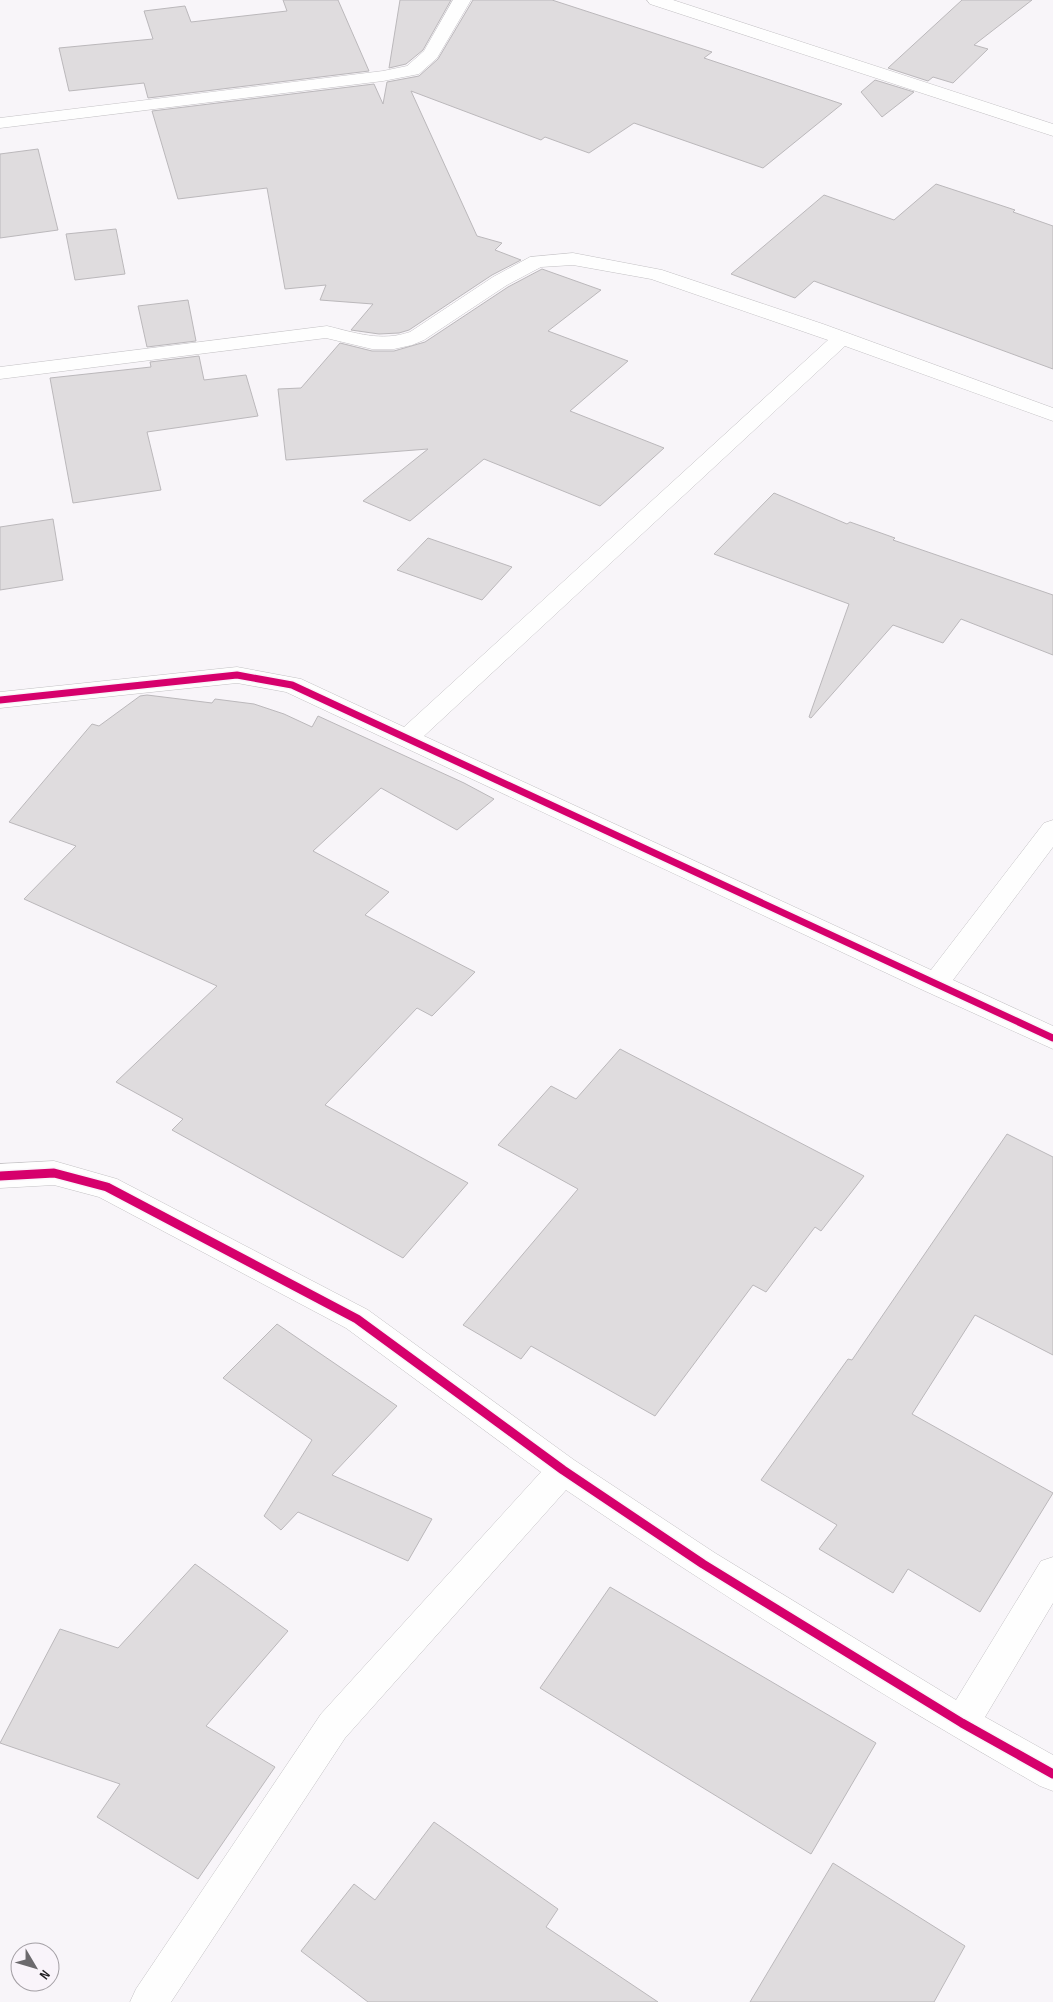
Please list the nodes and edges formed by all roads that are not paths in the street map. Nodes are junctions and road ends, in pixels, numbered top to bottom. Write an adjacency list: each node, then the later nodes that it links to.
1 (462, 0): 5 (street)
2 (656, 0): 4 (street)
3 (711, 0): 4 (street)
4 (693, 13): 6 (street)
5 (0, 123)
6 (1053, 130)
7 (842, 338): 8 (street); 9 (street); 11 (street)
8 (0, 372)
9 (1053, 415)
10 (0, 700): 11 (street)
11 (406, 738): 13 (street)
12 (1053, 828): 13 (street)
13 (935, 984): 14 (street)
14 (1053, 1038)
15 (0, 1176): 16 (street)
16 (563, 1470): 18 (street); 20 (street)
17 (1053, 1572): 18 (street)
18 (962, 1723): 19 (street)
19 (1053, 1774)
20 (149, 2002)

